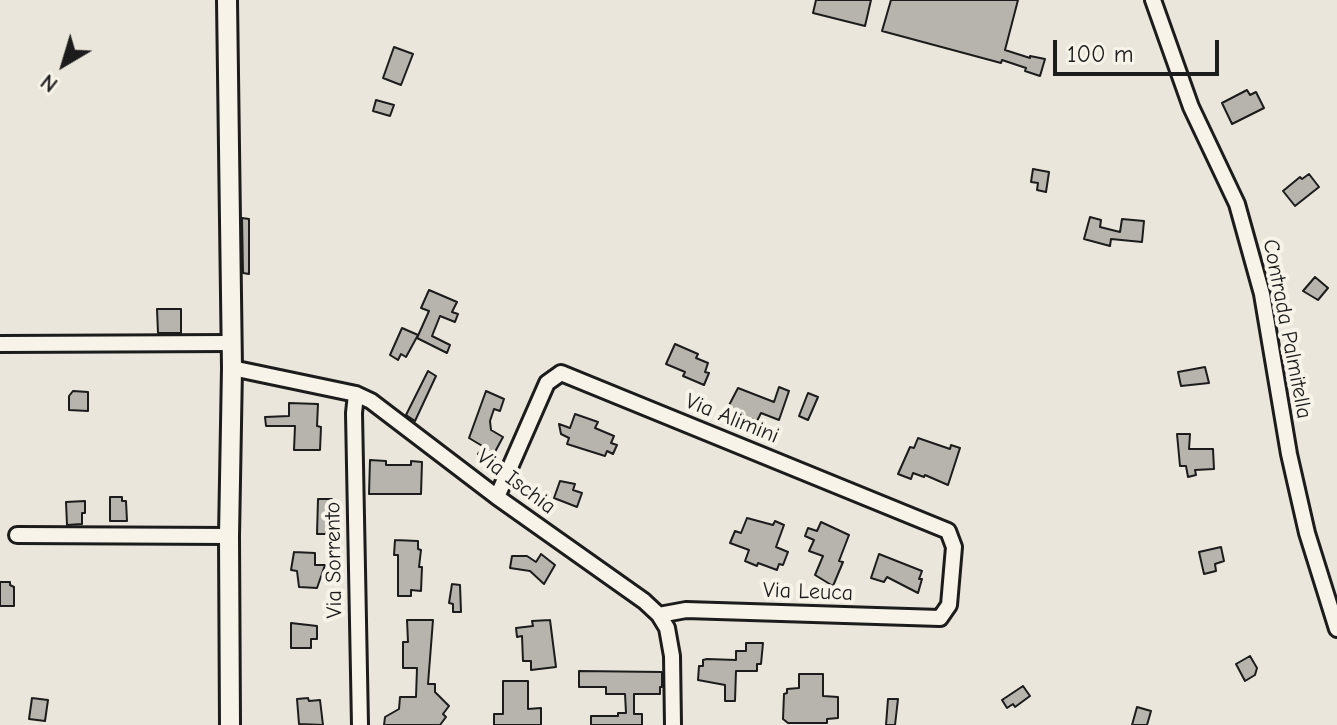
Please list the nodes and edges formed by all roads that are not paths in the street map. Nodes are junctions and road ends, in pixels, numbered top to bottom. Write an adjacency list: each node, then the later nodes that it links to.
1 (227, 0): 3 (main road)
2 (1153, 0): 12 (street, Contrada Palmitella)
3 (231, 343): 4 (street); 5 (main road)
4 (0, 344)
5 (232, 368): 6 (street, Via Ischia); 9 (main road)
6 (356, 394): 7 (street, Via Ischia); 14 (street, Via Sorrento)
7 (497, 497): 10 (street, Via Alimini); 11 (street, Via Ischia)
8 (17, 535): 9 (street)
9 (229, 536): 13 (main road)
10 (949, 605): 11 (street, Via Leuca)
11 (659, 615): 15 (street)
12 (1337, 629)
13 (230, 725)
14 (360, 725)
15 (673, 725)

